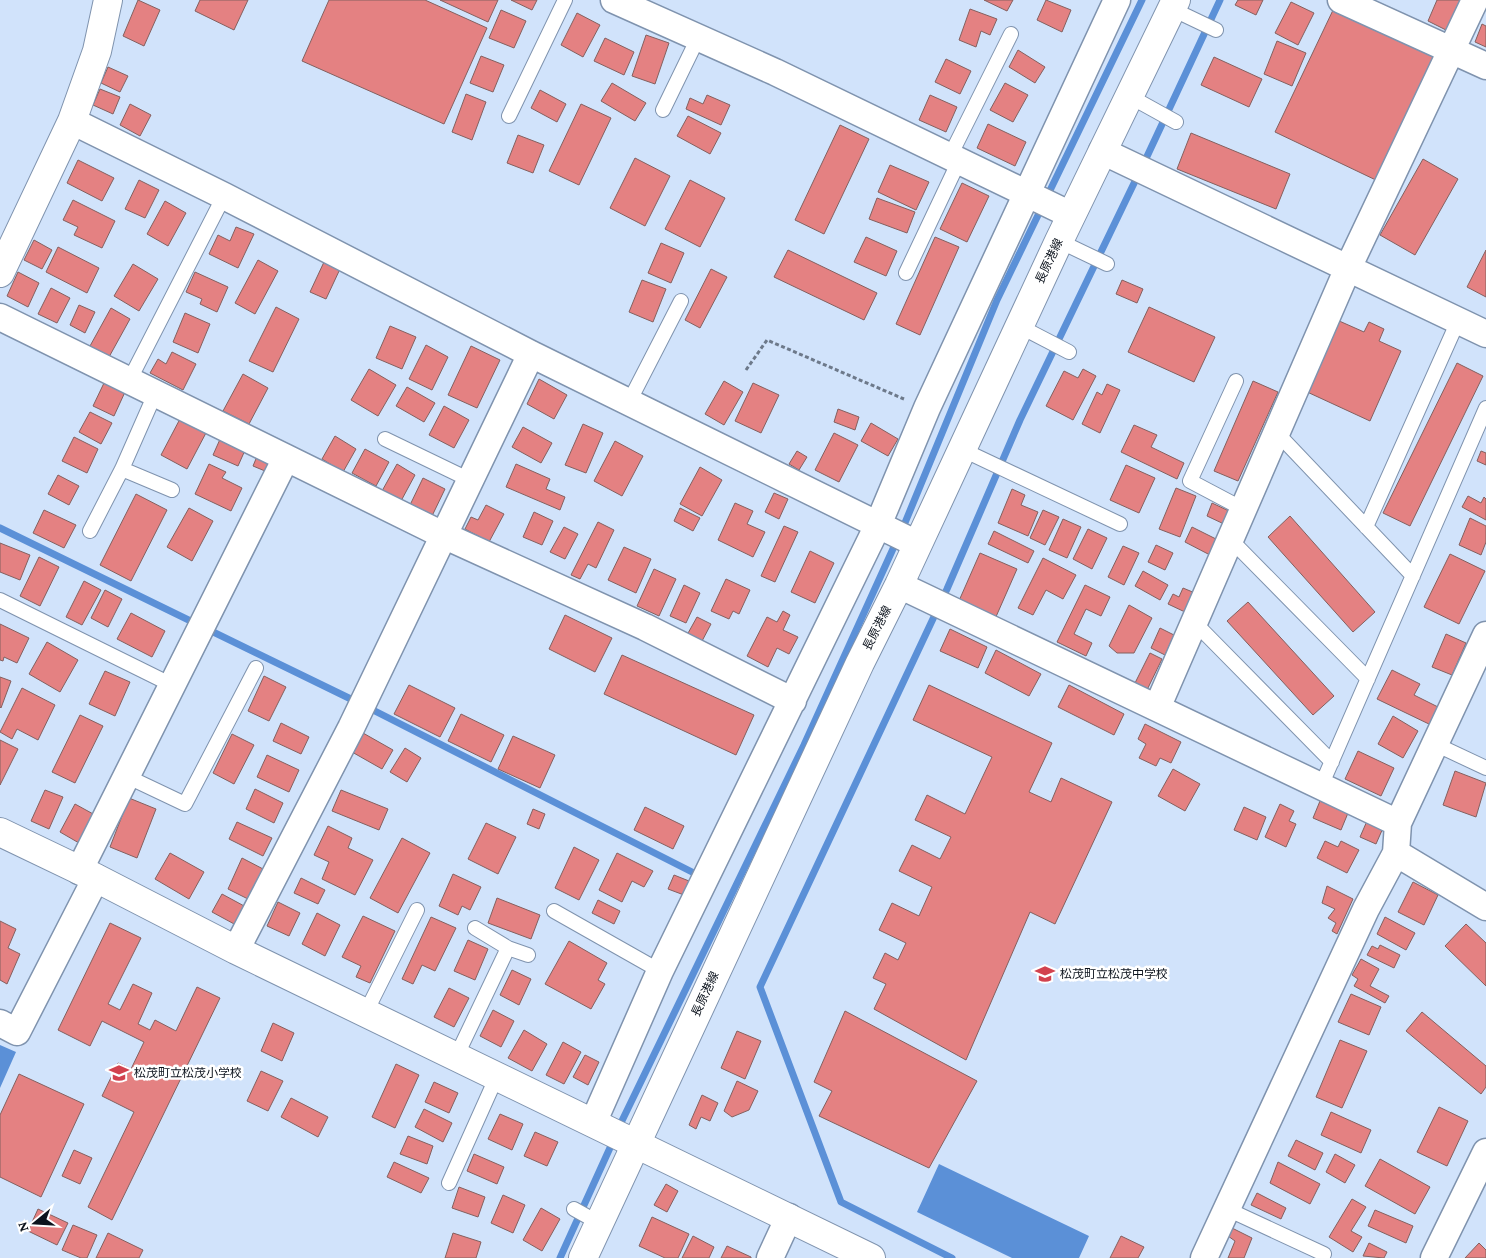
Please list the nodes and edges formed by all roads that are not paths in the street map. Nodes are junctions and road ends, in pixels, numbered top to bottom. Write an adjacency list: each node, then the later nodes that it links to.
1 (108, 0): 16 (main road)
2 (565, 0): 15 (lane)
3 (614, 0): 10 (street)
4 (1117, 0): 20 (street)
5 (1341, 0): 11 (street)
6 (1475, 0): 11 (street)
7 (1174, 4): 8 (lane); 13 (main road, 長原港線)
8 (1216, 30)
9 (1011, 34): 19 (lane)
10 (698, 38): 14 (lane); 19 (street)
11 (1452, 50): 12 (street); 25 (street)
12 (1486, 66)
13 (1129, 96): 17 (lane); 18 (main road, 長原港線)
14 (663, 110)
15 (509, 116)
16 (72, 121): 21 (street); 26 (main road)
17 (1176, 122)
18 (1102, 151): 22 (main road, 長原港線); 25 (street)
19 (954, 159): 20 (street); 27 (lane)
20 (1028, 194): 22 (street); 49 (street)
21 (224, 196): 34 (street); 35 (lane)
22 (1071, 215): 23 (main road, 長原港線)
23 (1059, 241): 24 (lane); 31 (main road, 長原港線)
24 (1107, 264)
25 (1348, 268): 30 (street); 40 (street)
26 (0, 273)
27 (906, 273)
28 (681, 302): 38 (lane)
29 (0, 317): 35 (street)
30 (1458, 321): 32 (street); 50 (lane)
31 (1019, 326): 33 (lane); 42 (main road, 長原港線)
32 (1486, 334)
33 (1069, 352)
34 (531, 354): 38 (street); 45 (street)
35 (129, 381): 37 (street)
36 (1236, 381): 47 (lane)
37 (155, 394): 43 (street); 44 (lane)
38 (629, 402): 49 (street)
39 (1486, 408): 55 (lane)
40 (1276, 432): 47 (street); 50 (lane)
41 (385, 439): 45 (lane)
42 (961, 449): 48 (lane); 54 (main road, 長原港線)
43 (286, 458): 52 (street); 62 (street)
44 (122, 469): 46 (lane); 51 (lane)
45 (470, 480): 52 (street)
46 (172, 490)
47 (1243, 509): 53 (street)
48 (1120, 524)
49 (878, 525): 54 (street); 63 (street)
50 (1366, 527): 55 (lane)
51 (90, 531)
52 (443, 535): 63 (street); 79 (street)
53 (1230, 540): 58 (street); 61 (lane)
54 (917, 544): 56 (main road, 長原港線)
55 (1413, 576): 61 (lane)
56 (899, 585): 64 (street); 86 (main road, 長原港線)
57 (0, 600): 62 (lane)
58 (1194, 622): 64 (street); 66 (lane)
59 (1486, 635): 65 (street)
60 (256, 668): 68 (lane)
61 (1368, 679): 66 (lane)
62 (172, 685): 68 (street)
63 (793, 701): 81 (street)
64 (1157, 708): 69 (street)
65 (1435, 744): 67 (lane); 70 (street)
66 (1332, 762): 69 (lane)
67 (1486, 768)
68 (126, 776): 73 (street)
69 (1321, 786): 70 (street)
70 (1398, 822): 72 (street)
71 (0, 832): 73 (main road)
72 (1396, 853): 74 (street); 90 (street)
73 (87, 874): 79 (main road); 83 (street)
74 (1486, 907)
75 (417, 910): 82 (lane)
76 (554, 911): 81 (lane)
77 (475, 928): 78 (lane)
78 (508, 948): 80 (lane); 84 (lane)
79 (236, 950): 82 (main road)
80 (528, 955)
81 (660, 971): 86 (street)
82 (366, 1012): 84 (main road)
83 (0, 1023)
84 (456, 1056): 85 (main road)
85 (496, 1076): 86 (main road); 88 (lane)
86 (615, 1134): 91 (main road); 92 (main road, 長原港線)
87 (1486, 1152): 98 (street)
88 (449, 1183)
89 (574, 1209): 92 (lane)
90 (1226, 1210): 93 (lane); 97 (street)
91 (789, 1216): 95 (street); 96 (main road)
92 (599, 1223): 94 (main road, 長原港線)
93 (1324, 1254)
94 (584, 1258)
95 (770, 1258)
96 (871, 1258)
97 (1204, 1258)
98 (1434, 1258)

